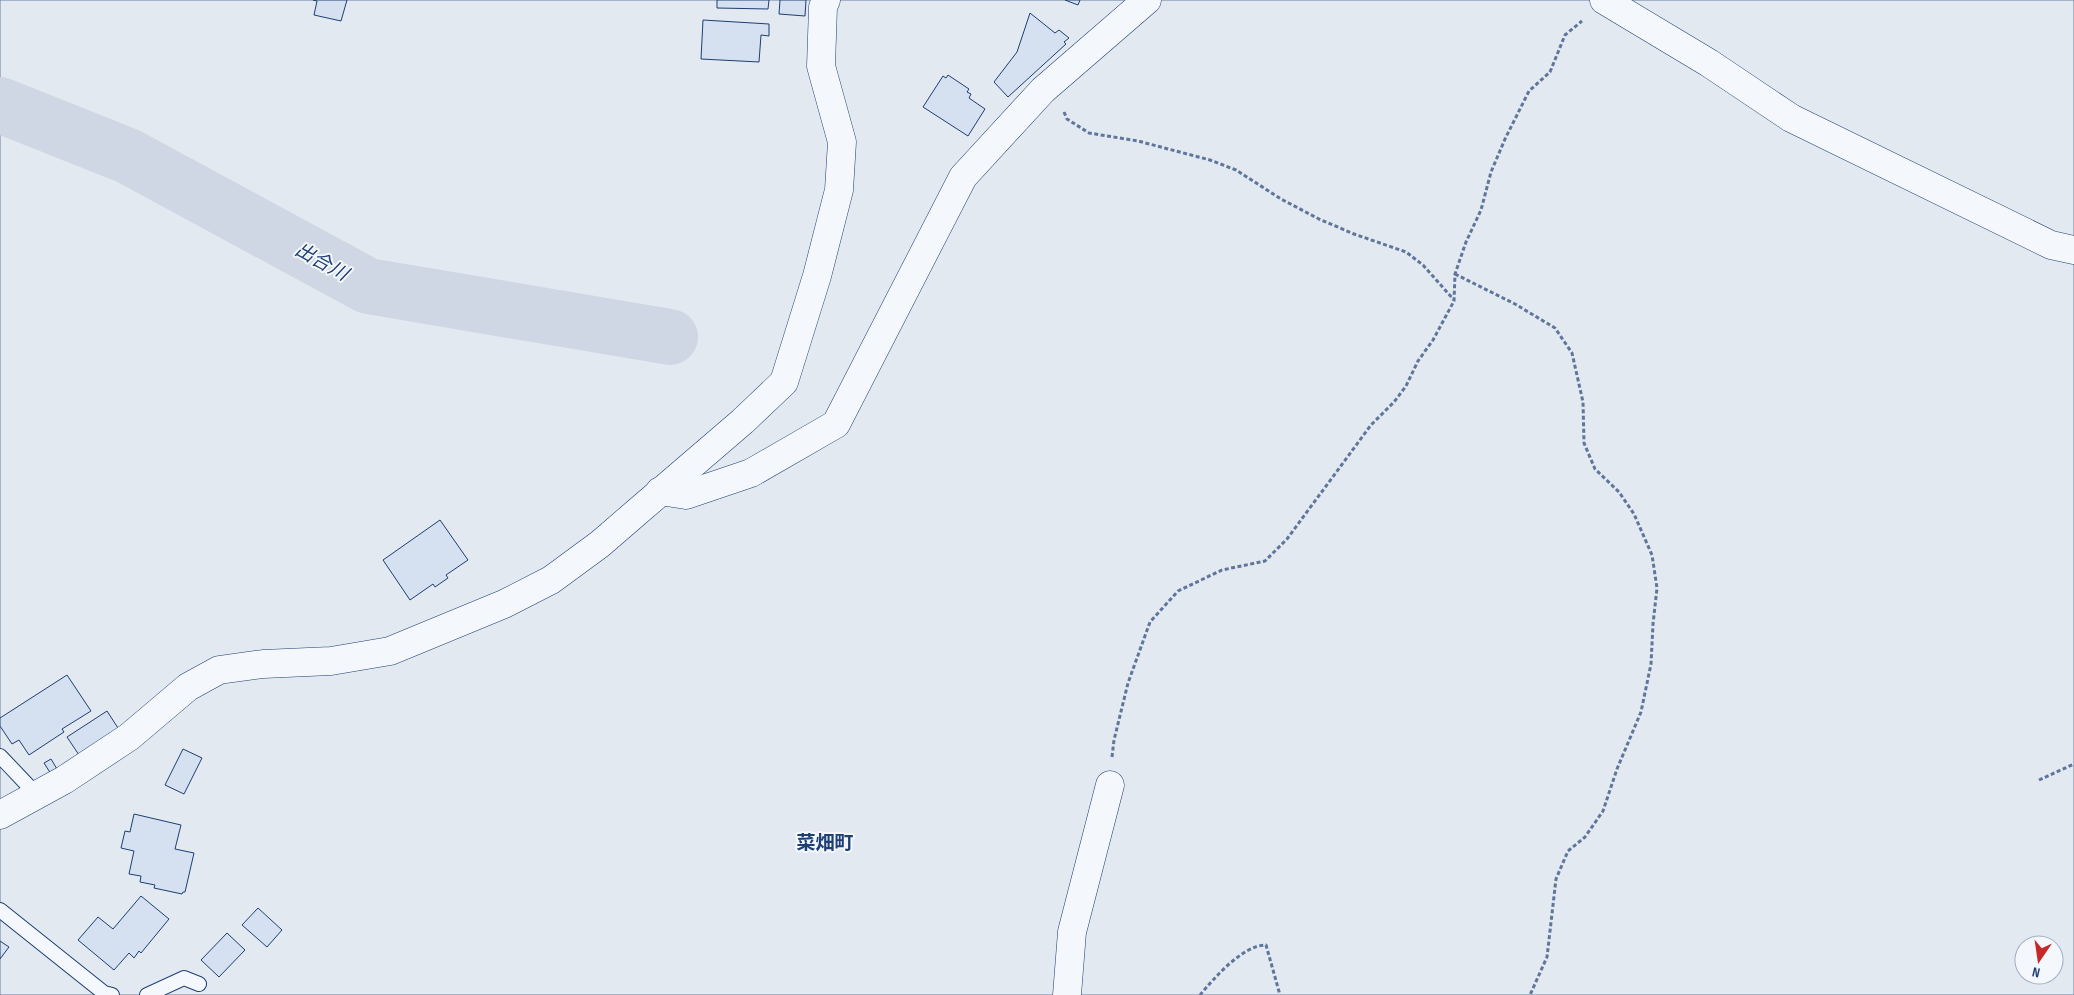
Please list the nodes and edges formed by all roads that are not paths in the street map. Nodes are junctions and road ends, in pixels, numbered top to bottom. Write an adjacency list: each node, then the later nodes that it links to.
1 (826, 0): 5 (street)
2 (1147, 0): 5 (street)
3 (1605, 0): 4 (street)
4 (2074, 250)
5 (660, 491): 8 (street)
6 (0, 756): 8 (lane)
7 (1110, 785): 14 (street)
8 (37, 794): 9 (street)
9 (0, 815)
10 (0, 910): 12 (lane)
11 (199, 984): 13 (lane)
12 (112, 995)
13 (147, 995)
14 (1067, 995)

